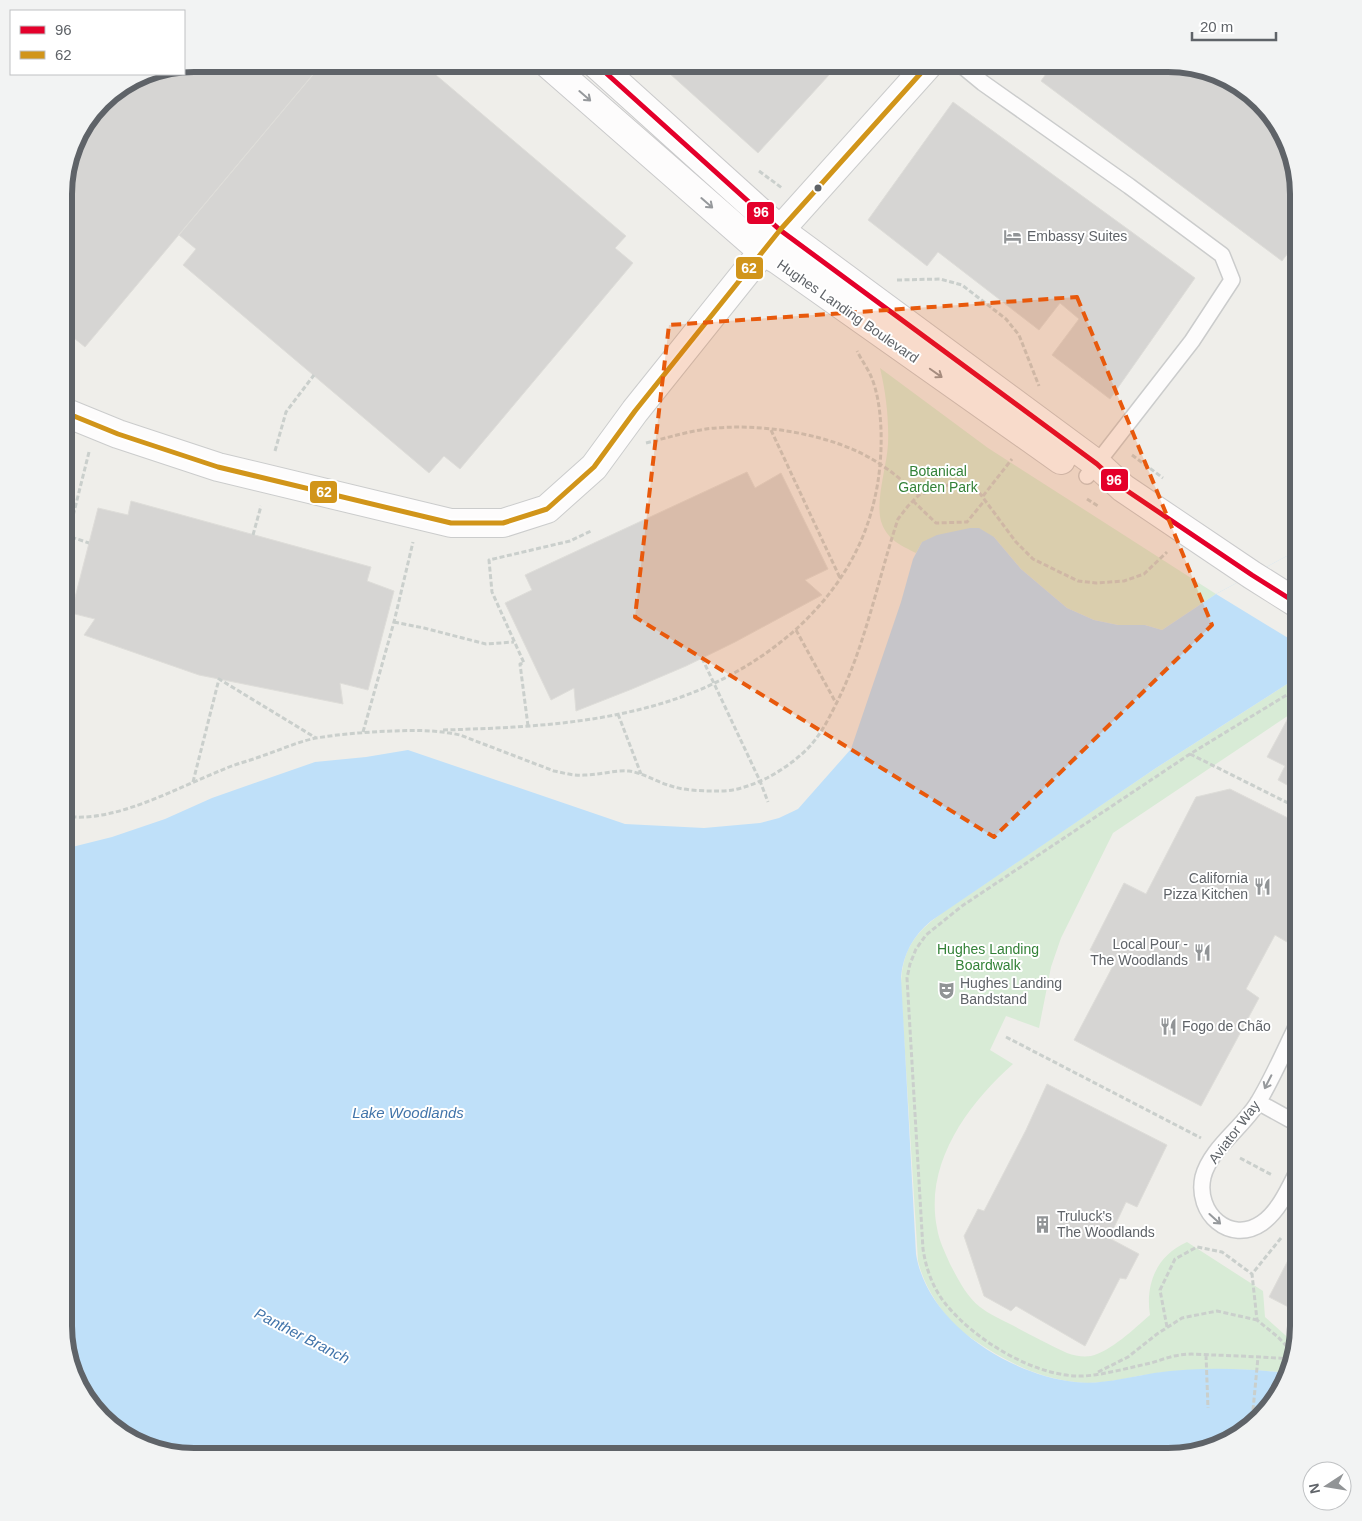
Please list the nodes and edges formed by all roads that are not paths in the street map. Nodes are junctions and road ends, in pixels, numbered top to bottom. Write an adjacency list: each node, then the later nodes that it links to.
1 (558, 73): 6 (street, Hughes Landing Boulevard, one-way to 6)
2 (606, 73): 5 (street, Hughes Landing Boulevard)
3 (921, 73): 5 (street)
4 (971, 73): 8 (lane)
5 (780, 230): 6 (street); 8 (street, Hughes Landing Boulevard)
6 (763, 252): 7 (street); 8 (street, Hughes Landing Boulevard, one-way to 8)
7 (73, 416)
8 (1092, 470): 9 (street, Hughes Landing Boulevard)
9 (1290, 599)
10 (1290, 1039): 11 (lane, Aviator Way, one-way to 11)
11 (1258, 1102): 12 (lane); 13 (lane, Aviator Way, one-way to 13)
12 (1290, 1120)
13 (1290, 1185)

